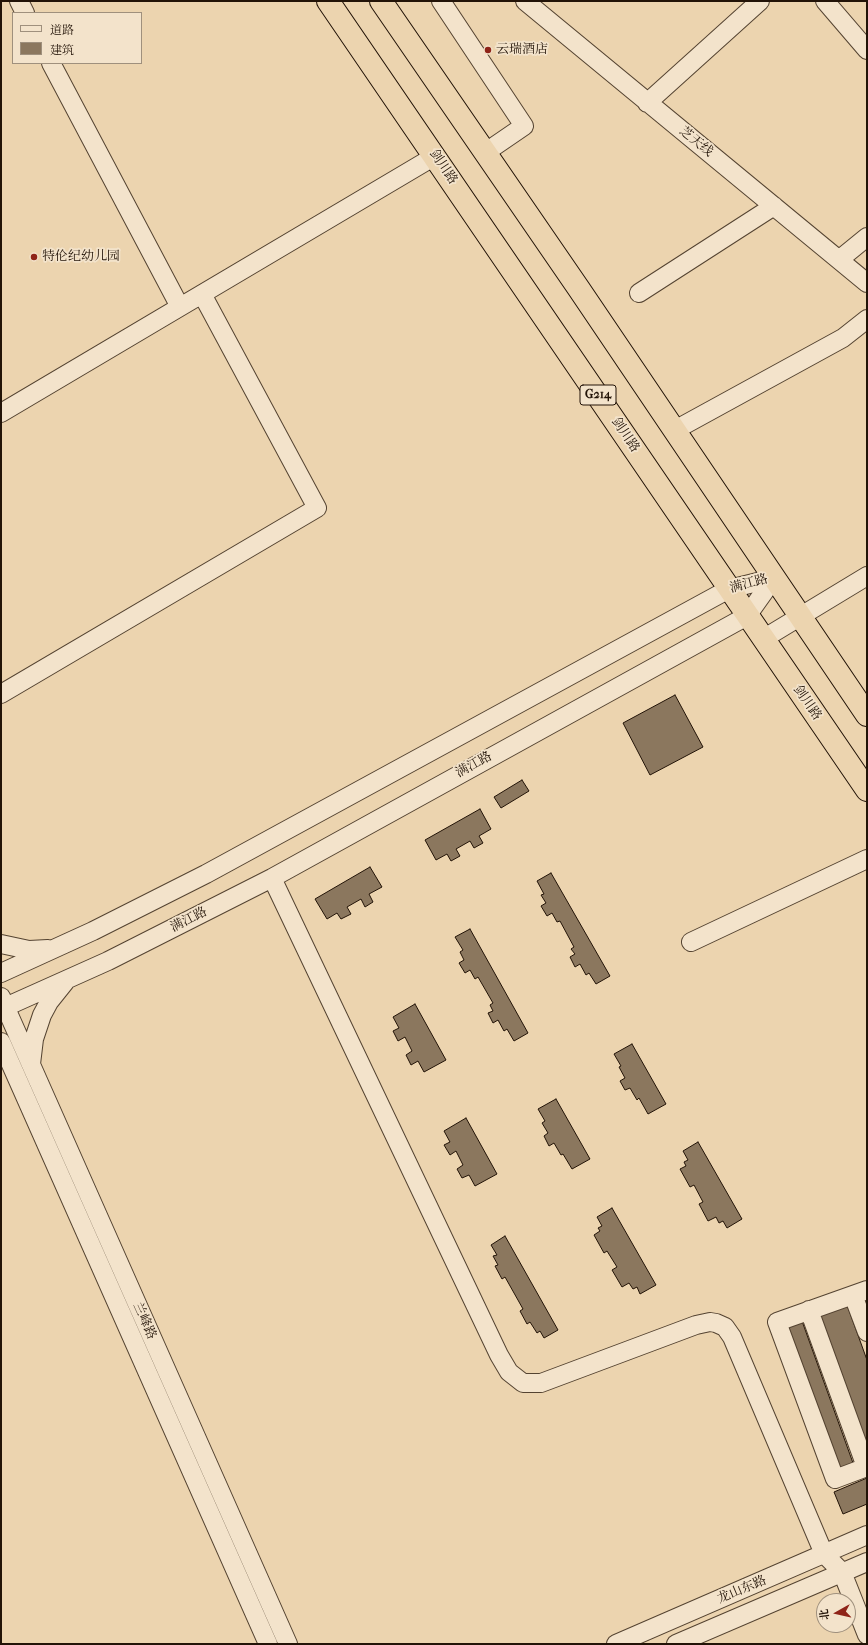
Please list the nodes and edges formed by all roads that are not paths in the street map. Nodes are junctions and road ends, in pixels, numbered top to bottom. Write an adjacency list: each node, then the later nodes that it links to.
1 (19, 1): 8 (street)
2 (328, 1): 13 (highway, 剑川路 / G214)
3 (381, 1): 12 (highway)
4 (441, 1): 12 (street)
5 (525, 1): 11 (street, 芝天线)
6 (760, 1): 11 (street)
7 (825, 1): 9 (street)
8 (24, 12)
9 (867, 50)
10 (52, 64): 20 (street)
11 (647, 103): 14 (street, 芝天线)
12 (486, 152): 23 (highway)
13 (435, 156): 19 (street); 26 (highway, 剑川路 / G214)
14 (774, 206): 16 (street, 芝天线); 18 (street)
15 (867, 237): 16 (street)
16 (840, 259): 17 (street, 芝天线)
17 (867, 283)
18 (639, 292)
19 (202, 294): 20 (street); 30 (street)
20 (180, 307): 22 (street)
21 (867, 319): 23 (street)
22 (1, 413)
23 (675, 430): 25 (highway)
24 (867, 576): 28 (street)
25 (774, 578): 26 (street, 满江路); 27 (street, 满江路); 28 (highway)
26 (729, 589): 27 (highway, 剑川路 / G214); 37 (street, 满江路)
27 (747, 616): 29 (highway, 剑川路 / G214); 34 (street, 满江路)
28 (801, 617): 29 (street); 31 (highway)
29 (763, 639): 32 (highway, 剑川路 / G214)
30 (1, 694)
31 (867, 715)
32 (867, 790)
33 (867, 859): 35 (street)
34 (272, 878): 39 (street, 满江路); 49 (street)
35 (691, 942)
36 (1, 944): 37 (street)
37 (57, 948): 38 (street, 满江路)
38 (1, 973)
39 (68, 979): 40 (street, 满江路); 42 (street)
40 (2, 1004): 42 (street, 兰峰路)
41 (1, 1042): 43 (street, 兰峰路)
42 (31, 1065): 54 (street, 兰峰路)
43 (8, 1066): 53 (street, 兰峰路)
44 (860, 1292): 45 (street); 46 (street)
45 (809, 1310): 47 (street); 47 (street)
46 (867, 1332)
47 (866, 1467)
48 (867, 1536): 49 (street, 龙山东路)
49 (824, 1554): 51 (street); 55 (street, 龙山东路)
50 (867, 1562): 51 (street, 龙山东路)
51 (842, 1572): 52 (street); 56 (street, 龙山东路)
52 (867, 1635)
53 (268, 1644)
54 (288, 1644)
55 (616, 1644)
56 (676, 1644)

